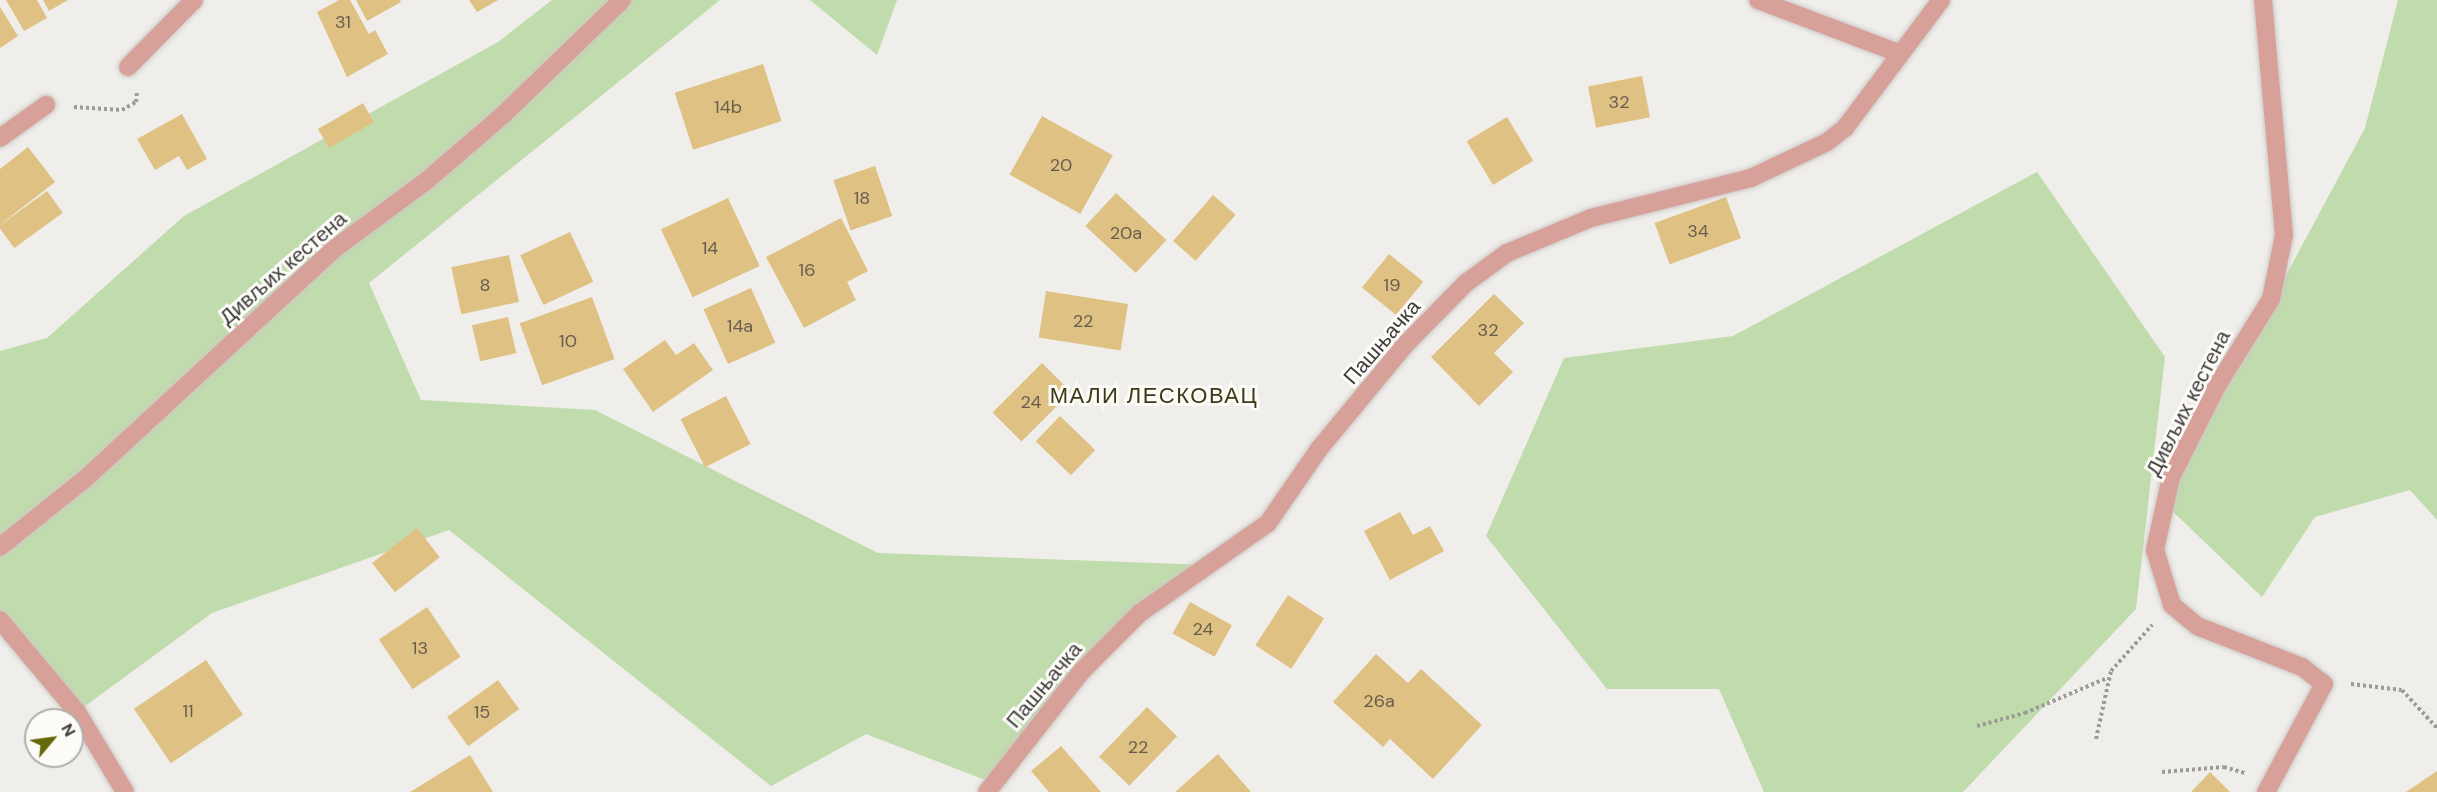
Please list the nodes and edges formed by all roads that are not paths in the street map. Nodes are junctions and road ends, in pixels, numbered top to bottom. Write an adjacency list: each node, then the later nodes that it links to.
1 (194, 0): 7 (street)
2 (622, 0): 10 (street, Дивљих кестена)
3 (1758, 0): 6 (street)
4 (1941, 0): 6 (street)
5 (2263, 0): 12 (street, Дивљих кестена)
6 (1898, 53): 14 (street, Пашњачка)
7 (128, 67)
8 (46, 105): 9 (street)
9 (0, 138)
10 (0, 547)
11 (0, 620): 13 (street)
12 (2268, 787)
13 (125, 792)
14 (987, 792)

